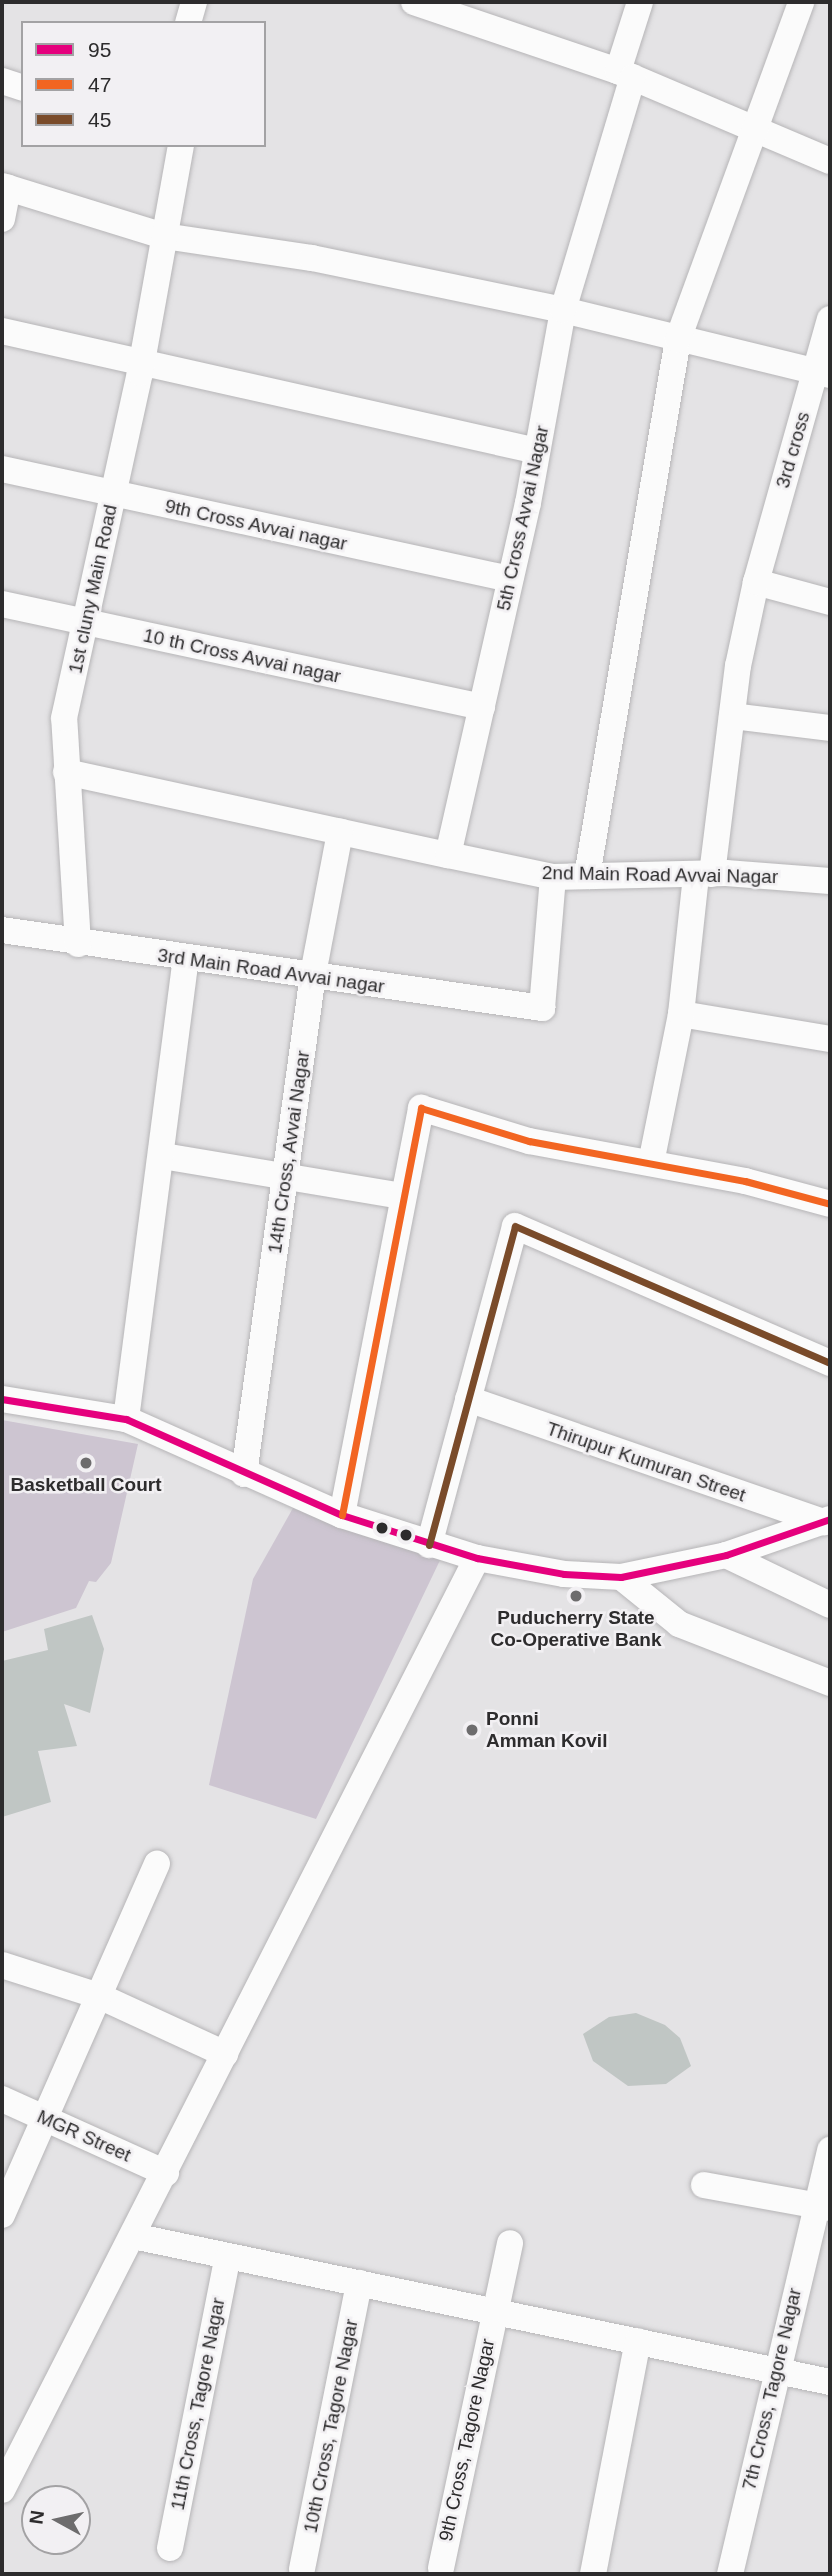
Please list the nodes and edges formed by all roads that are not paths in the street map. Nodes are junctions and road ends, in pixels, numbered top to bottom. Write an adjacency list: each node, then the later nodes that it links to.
1 (194, 2): 5 (street)
2 (640, 2): 6 (street, 5th Cross Avvai Nagar)
3 (801, 2): 9 (street)
4 (426, 3): 6 (street)
5 (189, 21)
6 (626, 74): 9 (street); 15 (street, 5th Cross Avvai Nagar)
7 (2, 81): 8 (street)
8 (21, 87)
9 (757, 129): 11 (street); 18 (street)
10 (181, 147): 14 (street, 1st cluny Main Road)
11 (830, 161)
12 (5, 187): 13 (street); 14 (street)
13 (2, 219)
14 (164, 236): 15 (street); 19 (street, 1st cluny Main Road)
15 (563, 310): 18 (street); 21 (street, 5th Cross Avvai Nagar)
16 (830, 319): 20 (street, 3rd cross)
17 (2, 331): 19 (street)
18 (678, 339): 20 (street); 36 (street)
19 (141, 365): 21 (street); 23 (street, 1st cluny Main Road)
20 (823, 373): 25 (street, 3rd cross)
21 (537, 451): 24 (street, 5th Cross Avvai Nagar)
22 (2, 469): 23 (street, 9th Cross Avvai nagar)
23 (114, 495): 24 (street, 9th Cross Avvai nagar); 28 (street, 1st cluny Main Road)
24 (510, 579): 29 (street, 5th Cross Avvai Nagar)
25 (755, 582): 26 (street); 30 (street, 3rd cross)
26 (830, 603)
27 (2, 604): 28 (street, 10 th Cross Avvai nagar)
28 (87, 623): 29 (street, 10 th Cross Avvai nagar); 32 (street, 1st cluny Main Road)
29 (482, 707): 34 (street, 5th Cross Avvai Nagar)
30 (732, 716): 31 (street); 35 (street, 3rd cross)
31 (830, 728)
32 (66, 772): 33 (street); 40 (street, 1st cluny Main Road)
33 (340, 832): 34 (street); 42 (street, 14th Cross, Avvai Nagar)
34 (449, 855): 37 (street, 2nd Main Road Avvai Nagar)
35 (704, 874): 36 (street, 2nd Main Road Avvai Nagar); 38 (street, 2nd Main Road Avvai Nagar); 43 (street, 3rd cross)
36 (587, 876): 37 (street, 2nd Main Road Avvai Nagar)
37 (553, 877): 42 (street, 3rd Main Road Avvai nagar)
38 (830, 881)
39 (2, 930): 40 (street, 3rd Main Road Avvai nagar)
40 (78, 944): 41 (street, 3rd Main Road Avvai nagar)
41 (186, 958): 42 (street, 3rd Main Road Avvai nagar); 45 (street)
42 (313, 974): 47 (street, 14th Cross, Avvai Nagar)
43 (681, 1014): 44 (street); 46 (street, 3rd cross)
44 (830, 1039)
45 (163, 1156): 47 (street); 53 (street)
46 (651, 1163): 48 (street); 49 (street)
47 (286, 1179): 48 (street); 54 (street, 14th Cross, Avvai Nagar)
48 (402, 1196): 55 (street)
49 (829, 1199)
50 (830, 1363): 52 (street)
51 (2, 1399): 53 (street)
52 (468, 1399): 56 (street, Thirupur Kumuran Street); 57 (street)
53 (125, 1419): 54 (street)
54 (244, 1474): 55 (street)
55 (342, 1515): 57 (street)
56 (827, 1520): 58 (street)
57 (429, 1545): 59 (street)
58 (726, 1555): 60 (street); 61 (street)
59 (477, 1558): 60 (street); 66 (street)
60 (621, 1577): 62 (street)
61 (830, 1605)
62 (830, 1683)
63 (157, 1864): 65 (street)
64 (2, 1965): 65 (street)
65 (99, 1996): 66 (street); 68 (street)
66 (225, 2054): 70 (street)
67 (2, 2099): 68 (street, MGR Street)
68 (46, 2119): 70 (street, MGR Street); 73 (street)
69 (830, 2150): 72 (street, 7th Cross, Tagore Nagar)
70 (166, 2173): 74 (street)
71 (704, 2185): 72 (street)
72 (823, 2207): 80 (street, 7th Cross, Tagore Nagar)
73 (2, 2215)
74 (133, 2236): 76 (street); 82 (street)
75 (510, 2243): 78 (street, 9th Cross, Tagore Nagar)
76 (227, 2260): 77 (street); 83 (street, 11th Cross, Tagore Nagar)
77 (359, 2283): 78 (street); 85 (street, 10th Cross, Tagore Nagar)
78 (494, 2312): 79 (street); 84 (street, 9th Cross, Tagore Nagar)
79 (638, 2341): 80 (street); 86 (street)
80 (775, 2371): 81 (street); 87 (street, 7th Cross, Tagore Nagar)
81 (830, 2382)
82 (2, 2492)
83 (170, 2548)
84 (440, 2568)
85 (302, 2569)
86 (593, 2574)
87 (730, 2574)

